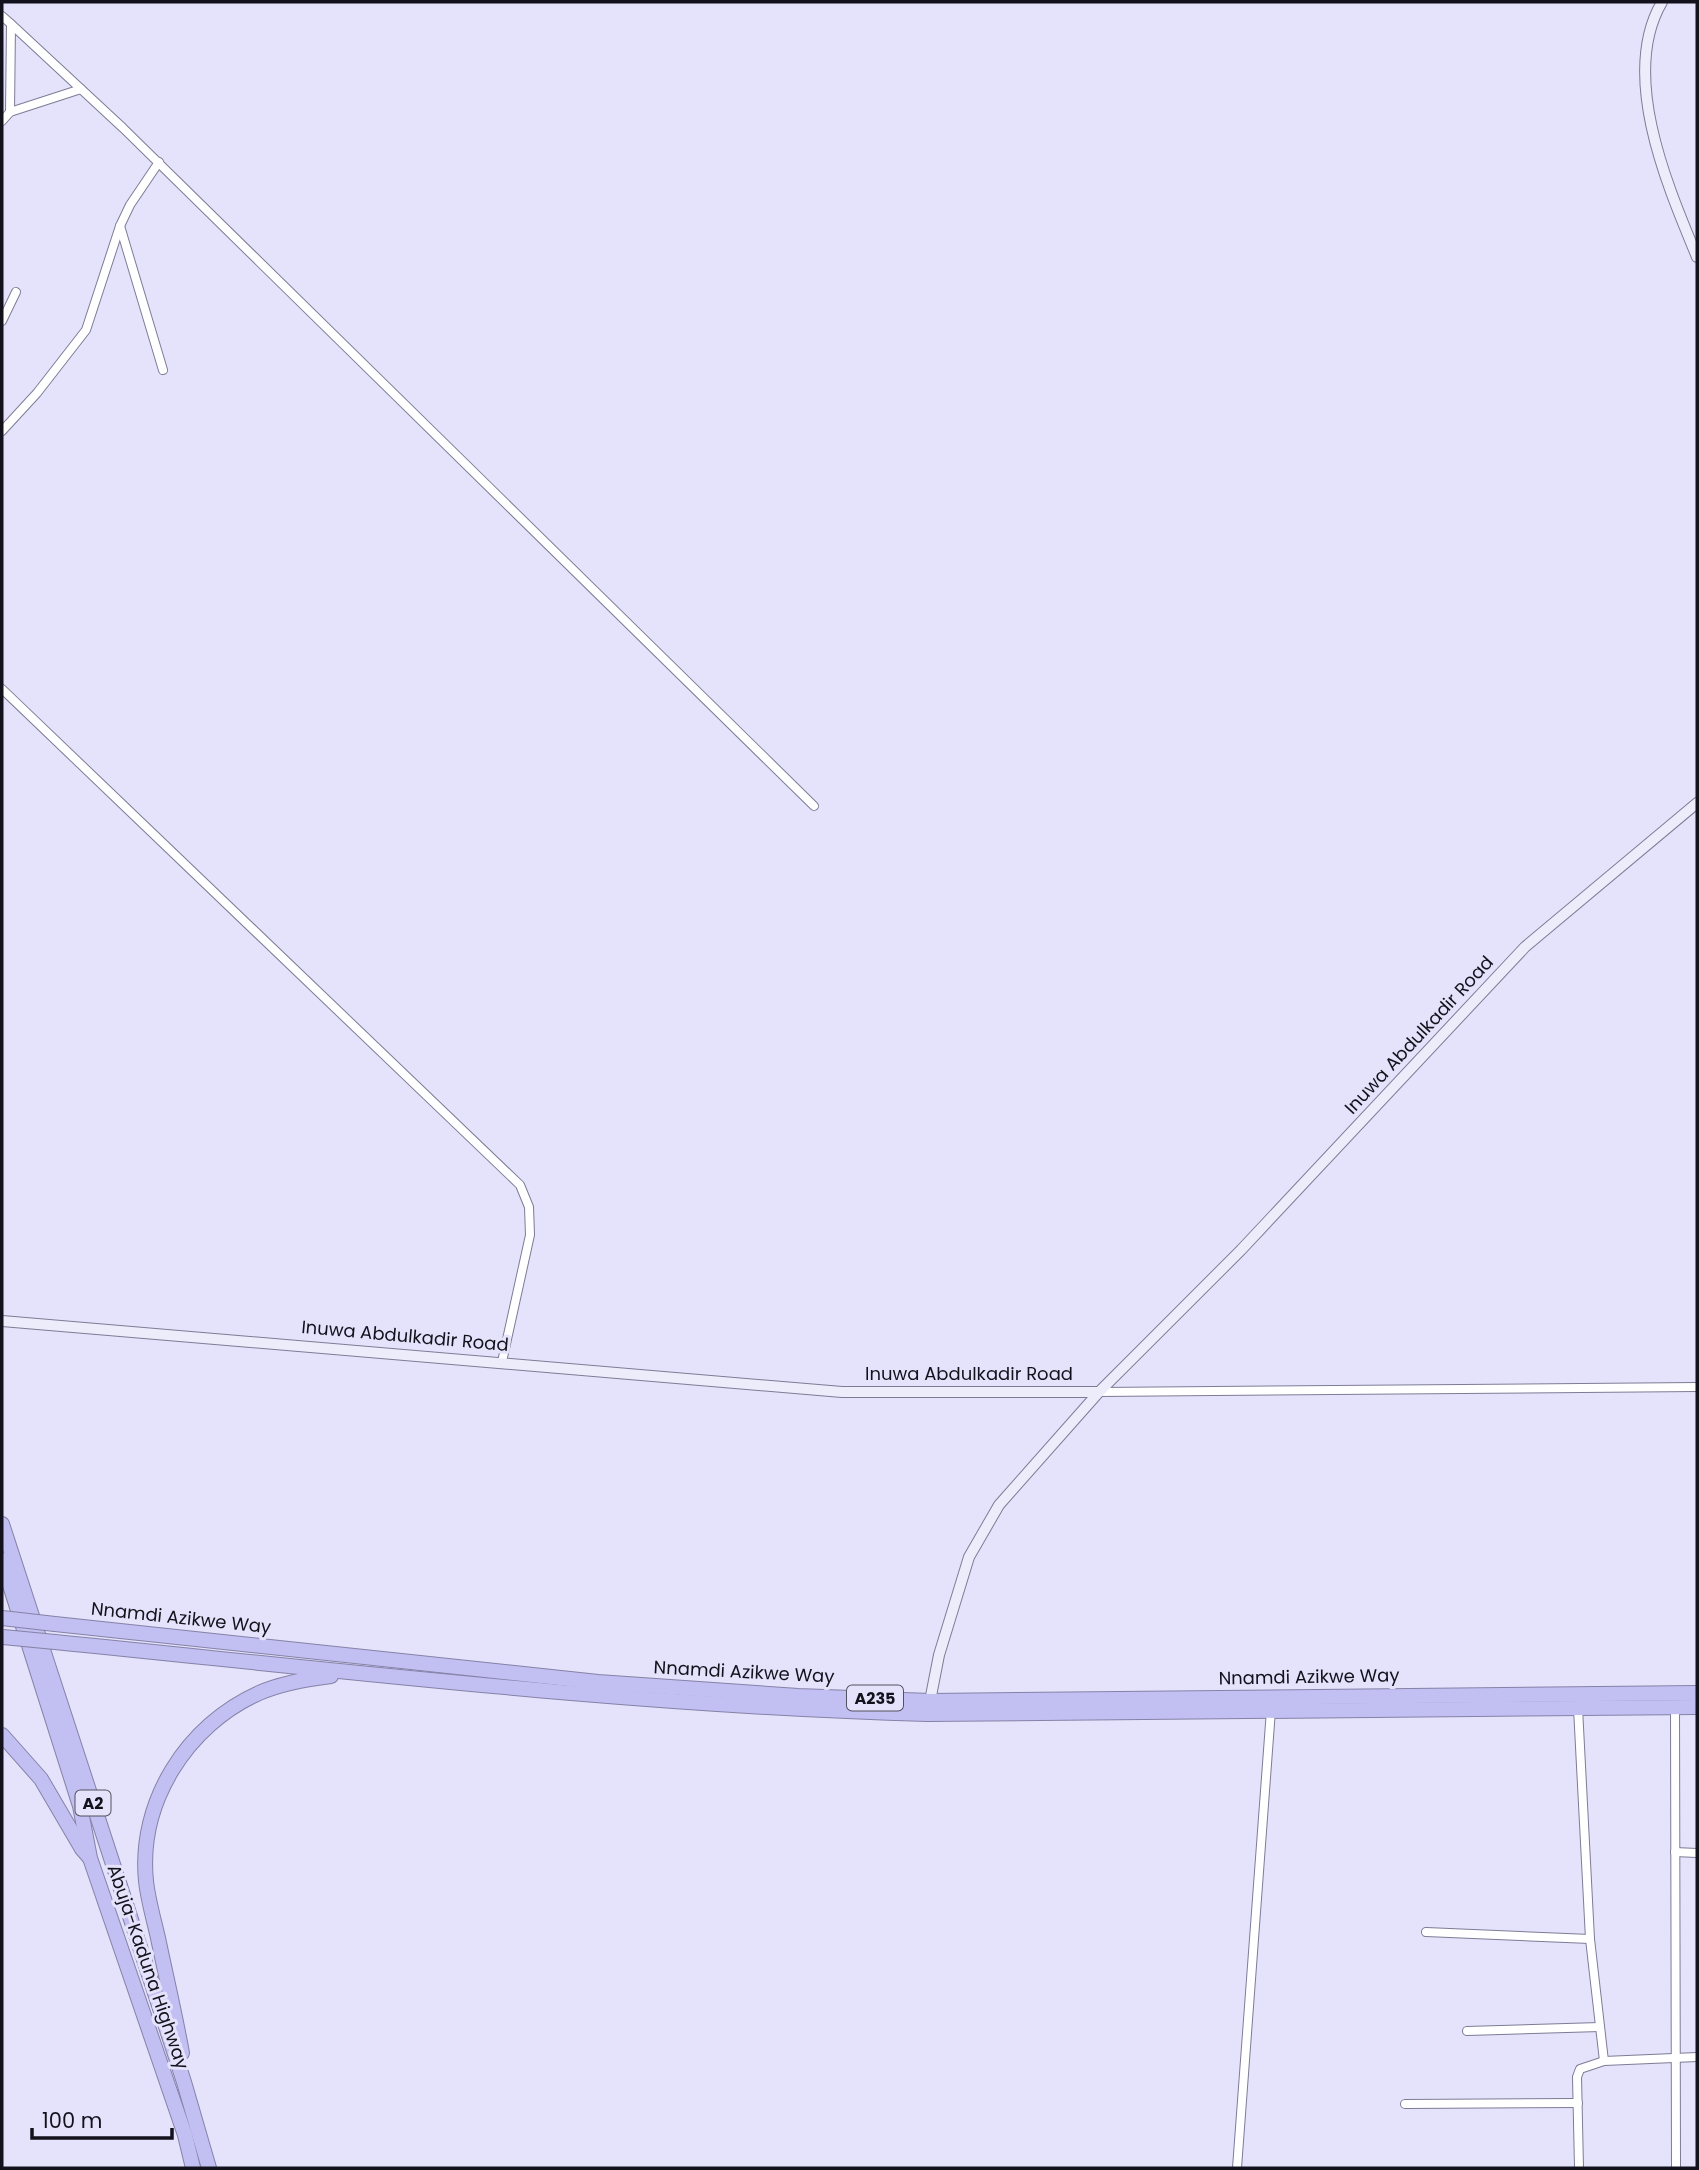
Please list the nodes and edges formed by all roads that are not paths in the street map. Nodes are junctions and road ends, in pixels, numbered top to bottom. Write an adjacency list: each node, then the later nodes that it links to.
1 (1661, 2): 9 (street)
2 (2, 16): 3 (street)
3 (11, 24): 4 (street); 5 (street)
4 (81, 89): 5 (street); 7 (street)
5 (10, 112): 6 (street)
6 (2, 121)
7 (159, 162): 8 (street); 16 (street)
8 (120, 226): 12 (street); 13 (street)
9 (1697, 257)
10 (16, 292): 11 (street)
11 (2, 321)
12 (163, 370)
13 (2, 431)
14 (2, 689): 18 (street)
15 (1697, 803): 20 (street, Inuwa Abdulkadir Road)
16 (814, 806)
17 (2, 1321): 18 (street, Inuwa Abdulkadir Road)
18 (502, 1362): 20 (street, Inuwa Abdulkadir Road)
19 (1697, 1387): 20 (street)
20 (1099, 1392): 29 (street)
21 (2, 1524): 43 (highway, A2)
22 (2, 1560): 35 (highway)
23 (2, 1618): 29 (highway, Nnamdi Azikwe Way / A235, bridge)
24 (2, 1637): 25 (highway, Nnamdi Azikwe Way / A235, bridge)
25 (358, 1673): 29 (highway, Nnamdi Azikwe Way / A235); 43 (highway)
26 (1697, 1693): 29 (highway, Nnamdi Azikwe Way / A235)
27 (1675, 1707): 28 (highway, Nnamdi Azikwe Way / A235); 30 (highway, Nnamdi Azikwe Way / A235); 33 (street)
28 (1697, 1707)
29 (928, 1708): 31 (highway, Nnamdi Azikwe Way / A235)
30 (1578, 1708): 31 (highway, Nnamdi Azikwe Way / A235); 37 (street)
31 (1271, 1710): 48 (street)
32 (2, 1735): 35 (highway, A2)
33 (1675, 1852): 34 (street); 41 (street)
34 (1697, 1853)
35 (90, 1858): 46 (highway, Abuja-Kaduna Highway / A2)
36 (1426, 1932): 37 (street)
37 (1590, 1939): 38 (street)
38 (1600, 2027): 39 (street); 42 (street)
39 (1467, 2031)
40 (1697, 2057): 41 (street)
41 (1675, 2058): 42 (street); 50 (street)
42 (1604, 2061): 44 (street)
43 (184, 2082): 47 (highway, Abuja-Kaduna Highway / A2)
44 (1578, 2103): 45 (street); 49 (street)
45 (1405, 2104)
46 (193, 2168)
47 (209, 2168)
48 (1237, 2168)
49 (1579, 2168)
50 (1676, 2168)

